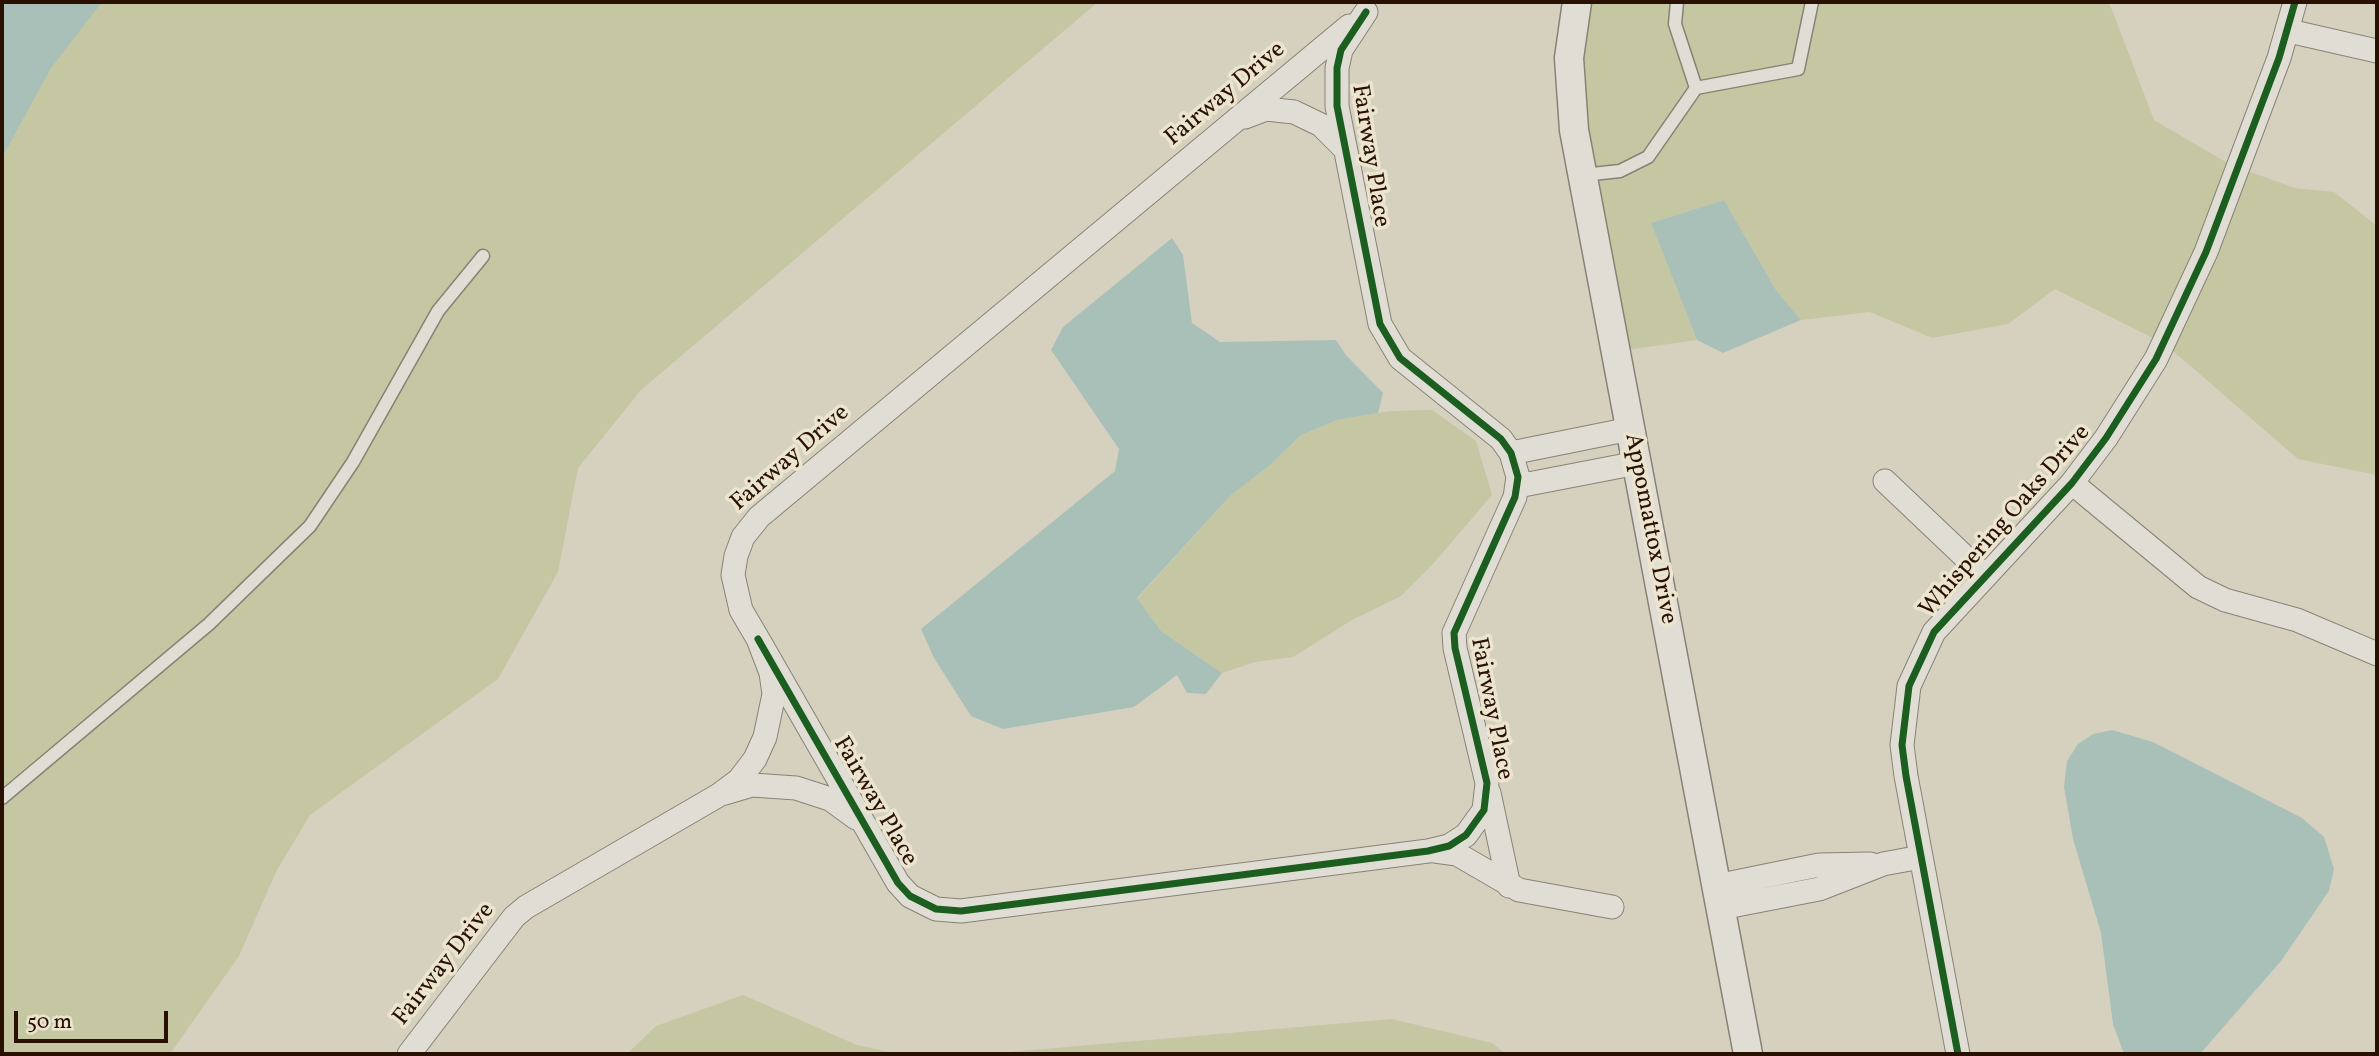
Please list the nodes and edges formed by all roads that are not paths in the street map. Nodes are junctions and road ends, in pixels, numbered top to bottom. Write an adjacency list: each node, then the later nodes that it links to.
1 (1577, 2): 11 (street, Appomattox Drive)
2 (1677, 2): 8 (lane)
3 (1812, 2): 8 (lane)
4 (2295, 2): 6 (street, Whispering Oaks Drive)
5 (1372, 7): 9 (street, Fairway Drive); 10 (street, Fairway Place)
6 (2288, 31): 7 (street); 17 (street, Whispering Oaks Drive)
7 (2377, 51)
8 (1696, 88): 11 (lane)
9 (1235, 121): 10 (street, Fairway Place); 20 (street, Fairway Drive)
10 (1343, 147): 14 (street, Fairway Place)
11 (1582, 175): 13 (street, Appomattox Drive)
12 (483, 256): 24 (lane)
13 (1630, 429): 14 (street); 15 (street, Appomattox Drive)
14 (1511, 453): 18 (street)
15 (1637, 463): 18 (street); 29 (street, Appomattox Drive)
16 (1885, 481): 19 (street)
17 (2072, 483): 19 (street, Whispering Oaks Drive); 21 (street, Whispering Oaks Drive)
18 (1518, 486): 22 (street, Fairway Place)
19 (1985, 576): 27 (street, Whispering Oaks Drive)
20 (758, 639): 23 (street, Fairway Drive); 25 (street, Fairway Place)
21 (2377, 654)
22 (1487, 783): 26 (street, Fairway Place); 28 (street, Fairway Place)
23 (719, 795): 25 (street); 31 (street, Fairway Drive)
24 (2, 798)
25 (874, 841): 26 (street, Fairway Place)
26 (1428, 851): 28 (street)
27 (1921, 857): 29 (street); 33 (street, Whispering Oaks Drive)
28 (1509, 886): 30 (street)
29 (1719, 897): 32 (street, Appomattox Drive)
30 (1612, 907)
31 (409, 1054)
32 (1748, 1054)
33 (1958, 1054)

